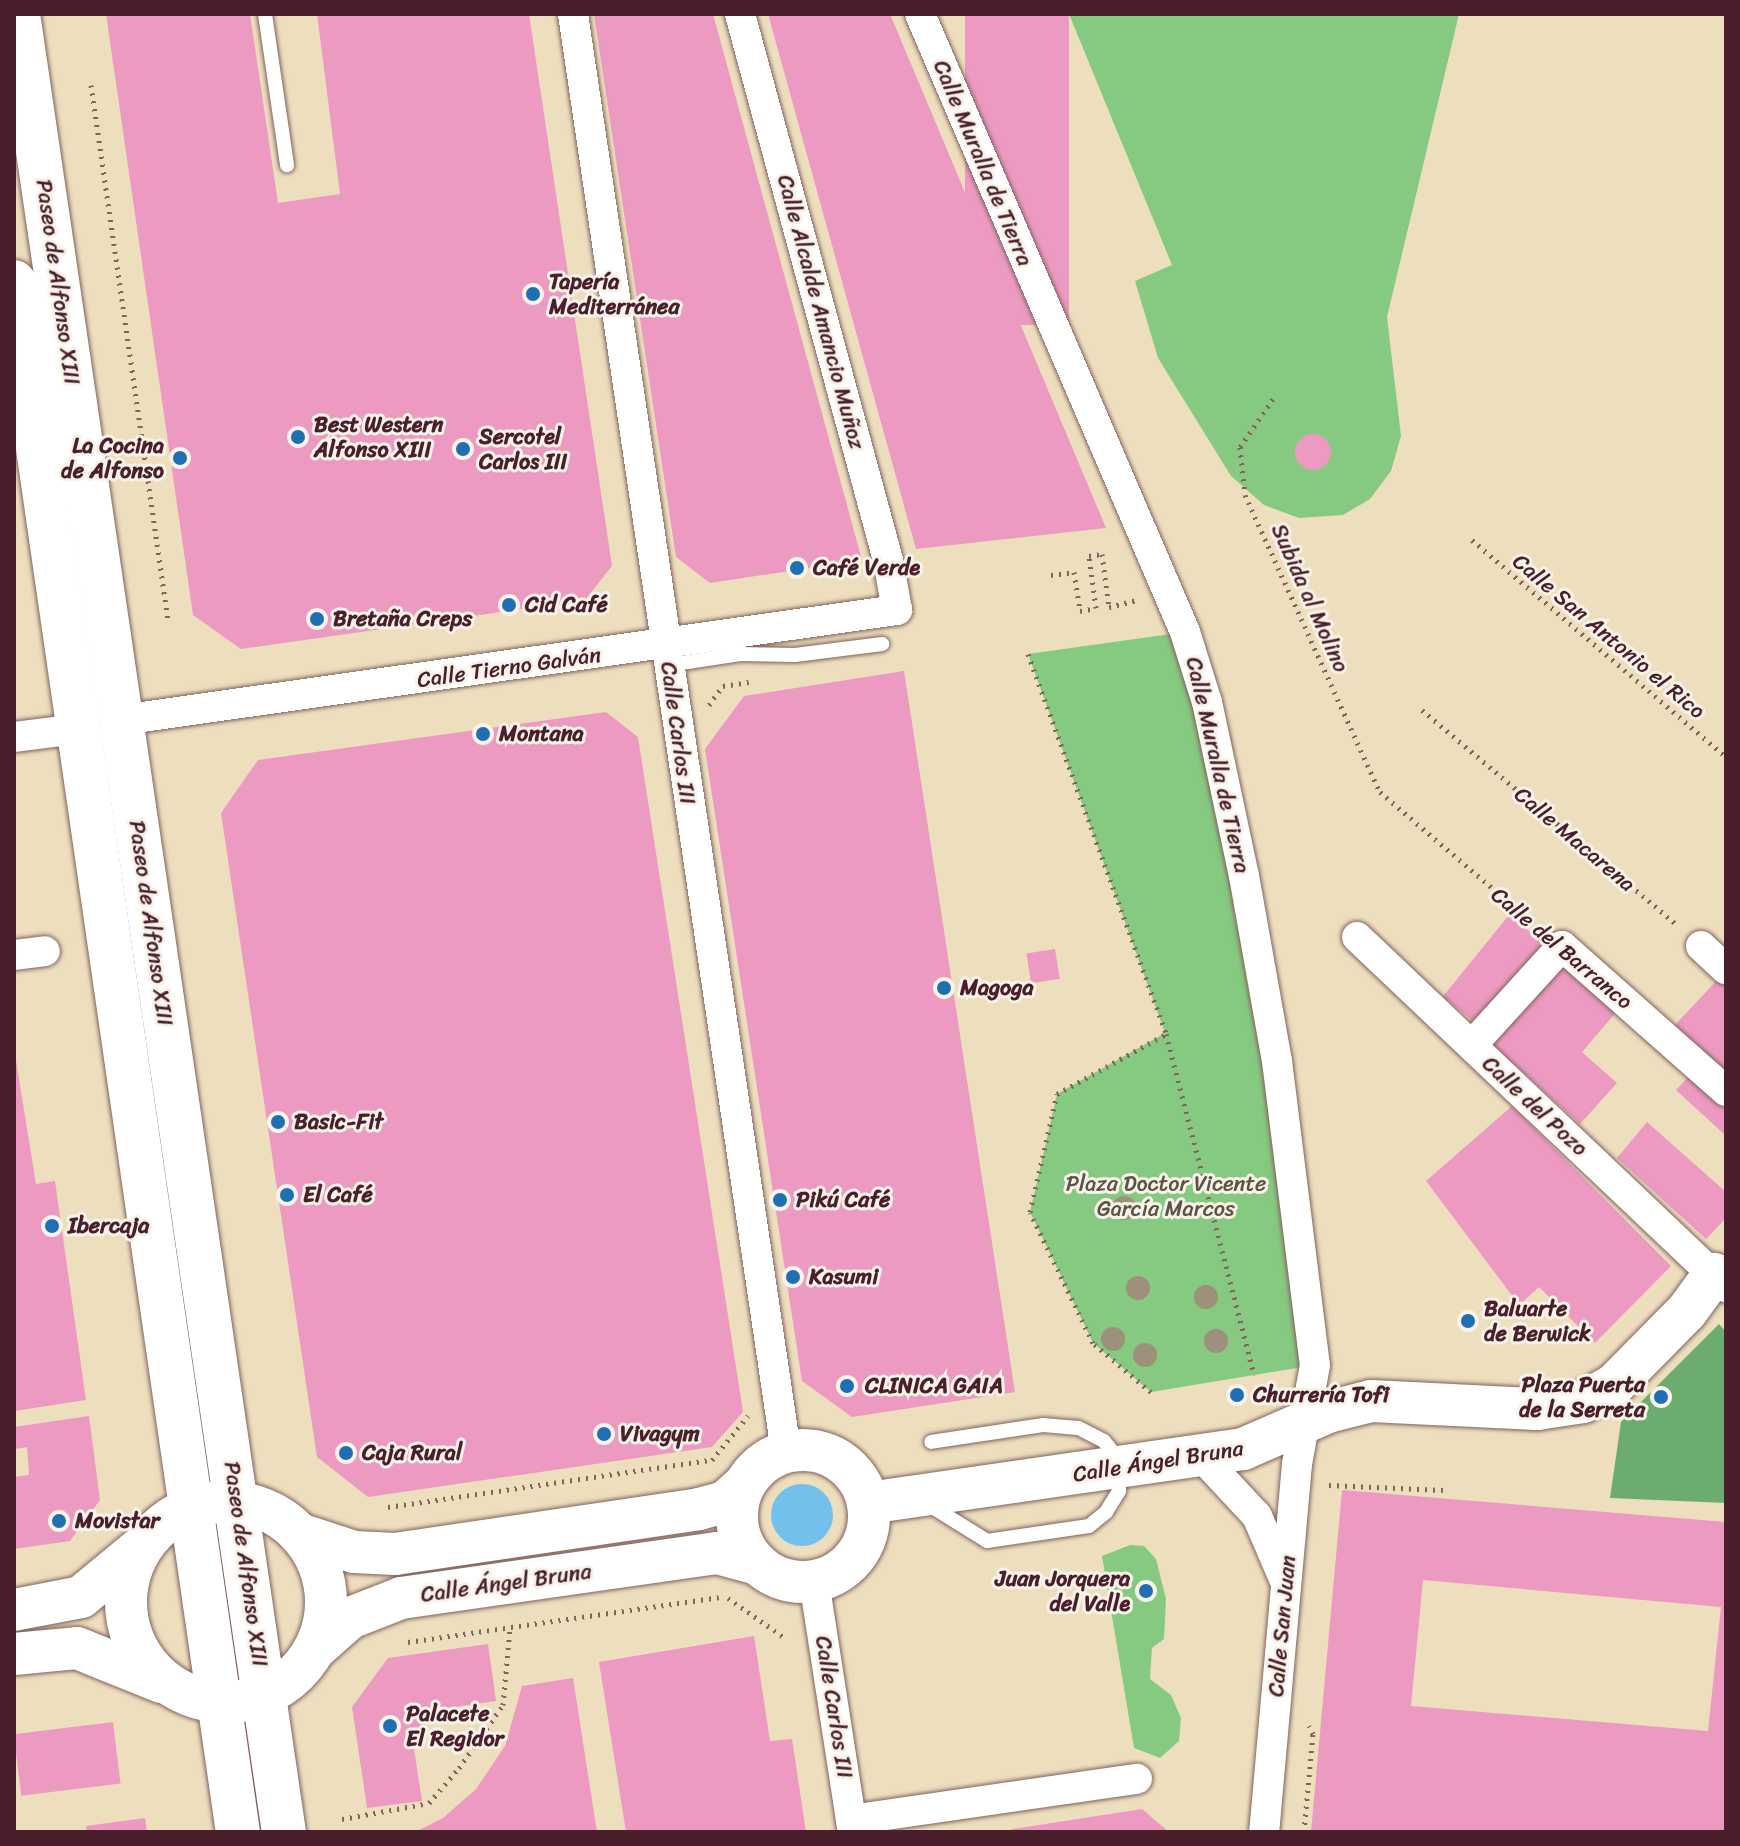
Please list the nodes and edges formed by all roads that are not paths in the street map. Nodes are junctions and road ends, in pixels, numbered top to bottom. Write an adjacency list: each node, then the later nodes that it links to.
1 (18, 14): 11 (main road, Paseo de Alfonso XIII)
2 (265, 14): 6 (lane)
3 (573, 14): 10 (street, Calle Carlos III)
4 (740, 14): 8 (street, Calle Alcalde Amancio Muñoz)
5 (920, 14): 22 (street, Calle Muralla de Tierra)
6 (287, 165)
7 (14, 282): 12 (main road, Paseo de Alfonso XIII)
8 (897, 610): 10 (street, Calle Tierno Galván)
9 (882, 644): 10 (lane)
10 (667, 654): 11 (street, Calle Tierno Galván); 24 (street, Calle Carlos III)
11 (121, 720): 29 (main road, Paseo de Alfonso XIII)
12 (77, 729): 13 (street); 31 (main road, Paseo de Alfonso XIII)
13 (14, 737)
14 (1357, 937): 19 (street, Calle del Pozo)
15 (1701, 946): 18 (street)
16 (45, 951): 17 (street)
17 (14, 955)
18 (1726, 969)
19 (1472, 1045): 20 (street, Calle del Barranco); 21 (street, Calle del Pozo)
20 (1726, 1091)
21 (1722, 1273): 22 (street, Calle Ángel Bruna)
22 (1306, 1422): 25 (street, Calle Ángel Bruna); 36 (street, Calle San Juan)
23 (931, 1442): 26 (lane)
24 (786, 1452): 27 (street); 30 (street)
25 (1201, 1456): 26 (street, Calle Ángel Bruna); 36 (street)
26 (1119, 1469): 28 (street, Calle Ángel Bruna); 28 (lane)
27 (744, 1485): 32 (street, Calle Ángel Bruna); 34 (street)
28 (916, 1496): 30 (street, Calle Ángel Bruna)
29 (237, 1503): 31 (street); 32 (street); 41 (main road, Paseo de Alfonso XIII)
30 (868, 1503): 35 (street)
31 (191, 1508): 33 (street); 42 (main road, Paseo de Alfonso XIII)
32 (299, 1534): 38 (street)
33 (145, 1543): 37 (street); 40 (street)
34 (758, 1564): 35 (street); 38 (street, Calle Ángel Bruna)
35 (814, 1581): 44 (street, Calle Carlos III)
36 (1286, 1584): 47 (street, Calle San Juan)
37 (14, 1610)
38 (315, 1649): 41 (street, Calle Ángel Bruna)
39 (14, 1654): 40 (street)
40 (173, 1688): 42 (street)
41 (265, 1695): 42 (street); 46 (main road, Paseo de Alfonso XIII)
42 (220, 1703): 45 (main road, Paseo de Alfonso XIII)
43 (1137, 1779): 44 (street)
44 (852, 1826)
45 (238, 1832)
46 (284, 1832)
47 (1264, 1832)

